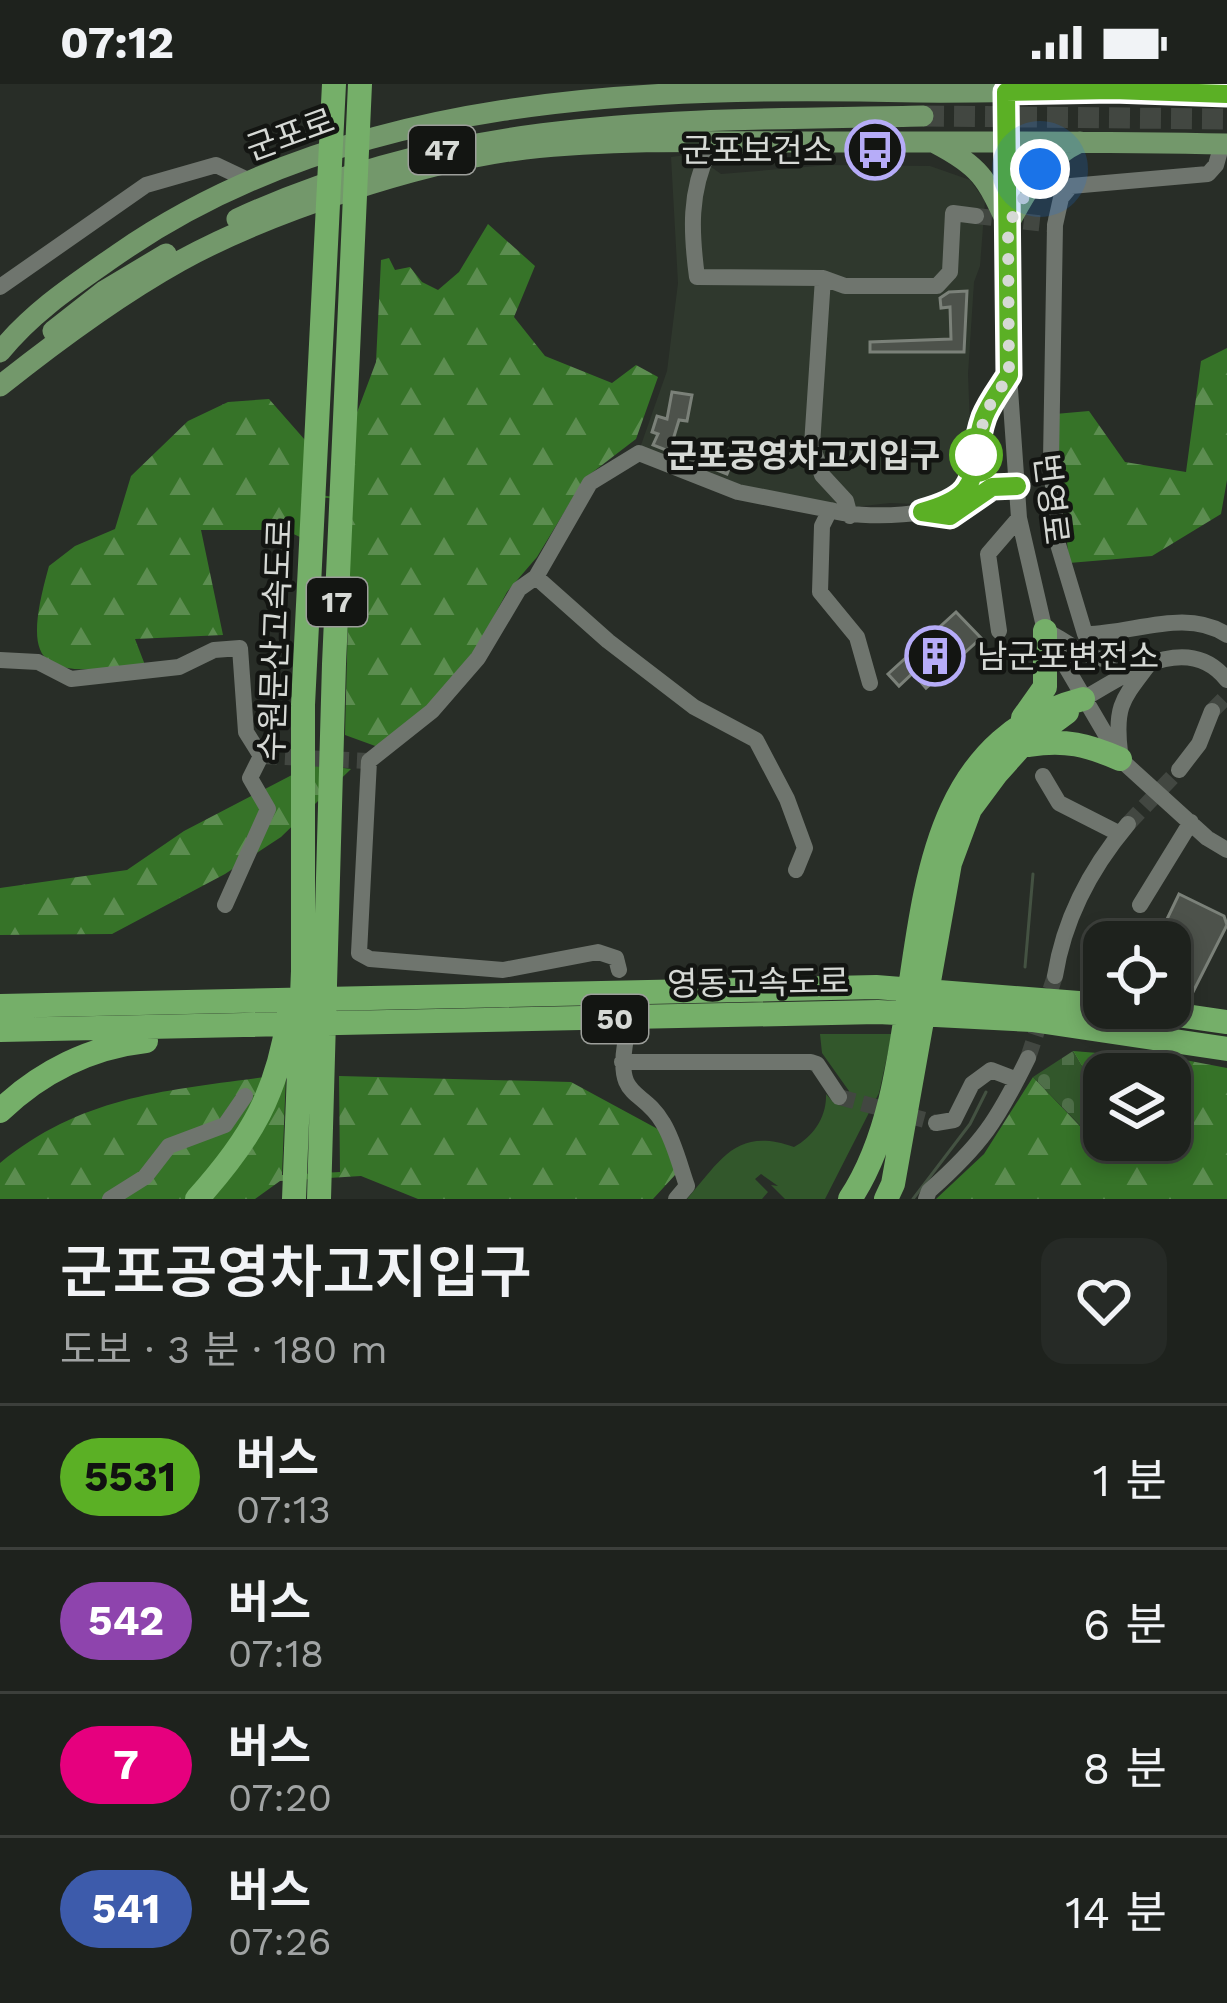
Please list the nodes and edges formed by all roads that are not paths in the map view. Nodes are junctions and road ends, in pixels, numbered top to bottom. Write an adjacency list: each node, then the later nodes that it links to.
1 (334, 84): 52 (highway, 수원문산고속도로 / 17)
2 (360, 84): 52 (highway, 수원문산고속도로 / 17)
3 (941, 84): 10 (main road)
4 (849, 87): 7 (main road, 군포로 / 47); 10 (main road, 군포로 / 47)
5 (1006, 88): 6 (main road, 군포로 / 47); 10 (main road, 군포로 / 47); 12 (street, 번영로)
6 (1113, 90): 8 (main road); 9 (main road, 군포로 / 47)
7 (559, 93): 17 (main road, 군포로 / 47)
8 (1086, 94): 11 (main road)
9 (1227, 94)
10 (910, 98): 15 (main road); 22 (main road, 군포로 / 47); 23 (main road, 군포로 / 47)
11 (1227, 106)
12 (1005, 139): 13 (main road, 47); 15 (main road, 47); 19 (street, 번영로)
13 (1086, 139): 16 (main road, 47); 19 (main road)
14 (736, 141): 15 (main road, 47); 20 (street); 25 (main road, 47)
15 (931, 141): 19 (main road)
16 (1224, 144): 35 (street)
17 (252, 182): 21 (street); 22 (main road, 군포로 / 47)
18 (976, 216): 20 (street)
19 (1008, 225): 24 (street, 번영로)
20 (823, 278): 29 (street)
21 (0, 287)
22 (0, 352)
23 (0, 371)
24 (1009, 375): 26 (street, 번영로); 28 (street)
25 (0, 386)
26 (1017, 486): 28 (street); 30 (street, 번영로)
27 (830, 510): 29 (street); 31 (street); 39 (street)
28 (922, 512): 29 (street)
29 (850, 516)
30 (1019, 518): 32 (street); 33 (street, 번영로)
31 (536, 577): 48 (street); 51 (street)
32 (999, 631)
33 (1045, 631): 35 (street); 40 (street, 번영로); 42 (highway)
34 (1227, 634): 35 (street)
35 (1078, 638): 37 (street)
36 (0, 660): 49 (street)
37 (1152, 660): 38 (street); 40 (street); 43 (street)
38 (1227, 680)
39 (870, 683)
40 (1083, 699): 42 (highway); 43 (street, 번영로)
41 (1212, 711): 44 (street)
42 (1020, 735): 43 (highway); 60 (highway)
43 (1120, 759): 46 (street, 번영로)
44 (1179, 770)
45 (1043, 776): 53 (street)
46 (1191, 822): 47 (street, 번영로); 50 (street)
47 (1227, 850)
48 (796, 870)
49 (225, 904)
50 (1140, 905)
51 (619, 970)
52 (307, 971): 63 (highway, 수원문산고속도로 / 17); 63 (highway)
53 (1054, 976)
54 (1083, 1003): 55 (highway, 영동고속도로 / 50)
55 (0, 1006)
56 (1191, 1017): 57 (highway)
57 (1227, 1022)
58 (296, 1027): 59 (highway, 영동고속도로 / 50); 61 (highway, 영동고속도로 / 50); 67 (highway)
59 (0, 1030)
60 (910, 1049): 74 (highway); 75 (highway)
61 (1227, 1049)
62 (1028, 1058): 64 (street)
63 (302, 1063): 70 (highway); 71 (highway, 수원문산고속도로 / 17); 72 (highway, 수원문산고속도로 / 17)
64 (1017, 1080): 68 (street); 76 (street)
65 (244, 1096): 69 (street)
66 (839, 1097): 73 (street)
67 (0, 1111)
68 (936, 1123)
69 (110, 1199)
70 (196, 1199)
71 (294, 1199)
72 (324, 1199)
73 (676, 1199)
74 (850, 1199)
75 (886, 1199)
76 (926, 1199)

